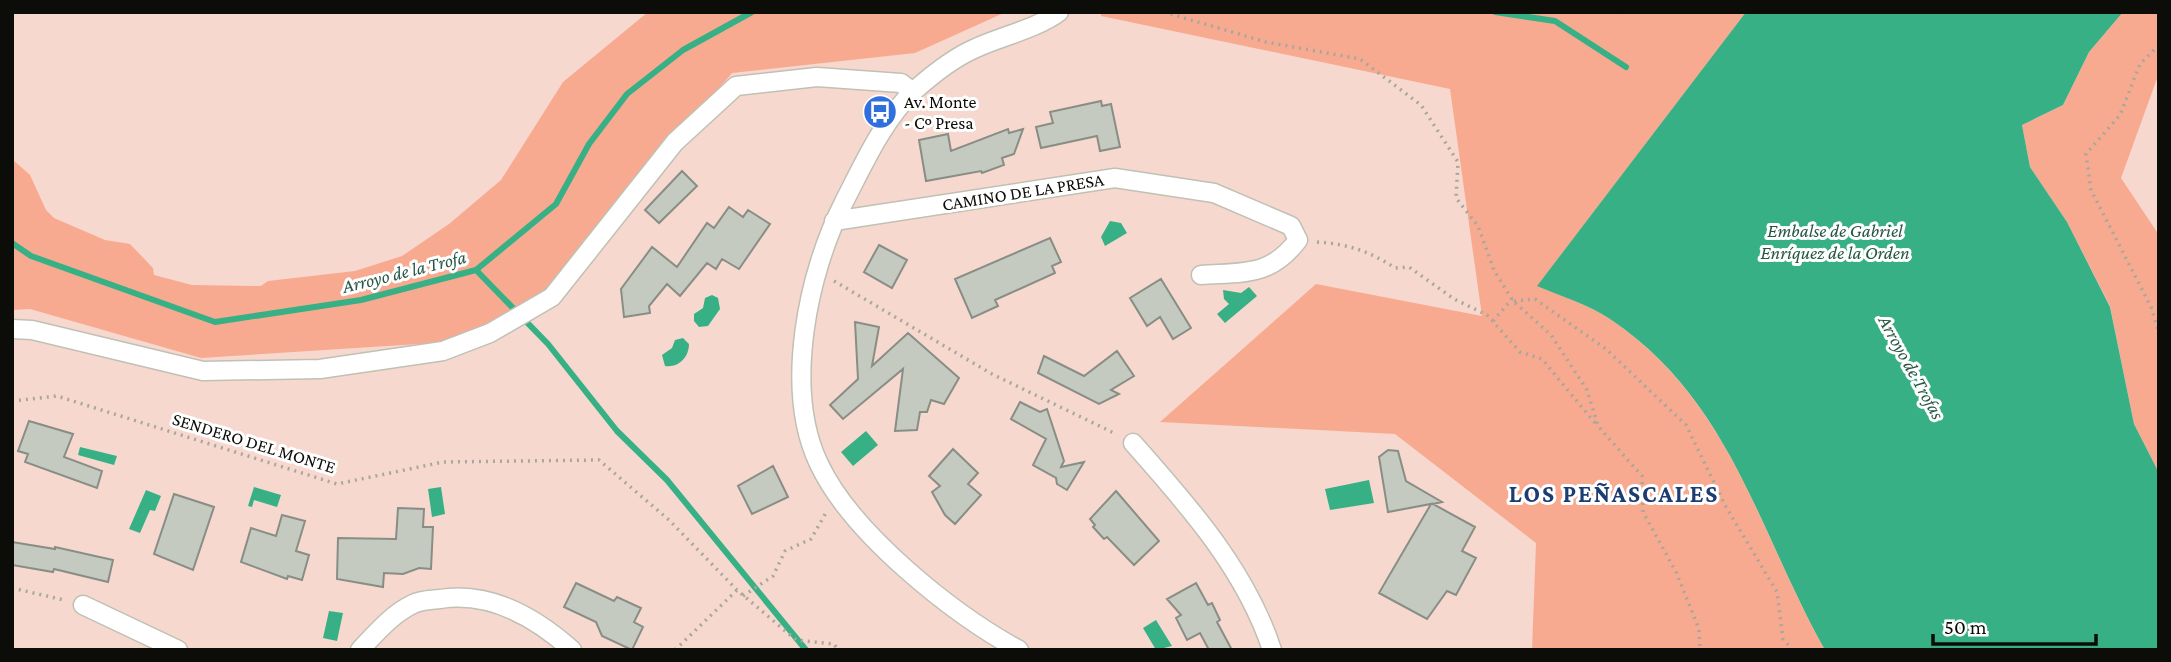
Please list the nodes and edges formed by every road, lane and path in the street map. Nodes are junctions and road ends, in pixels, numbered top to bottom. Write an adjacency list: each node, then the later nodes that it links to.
1 (1059, 12): 4 (street)
2 (1164, 12): 9 (path)
3 (2159, 45): 12 (path)
4 (913, 92): 5 (street); 11 (street)
5 (834, 221): 6 (street, CAMINO DE LA PRESA); 7 (street)
6 (1298, 240): 8 (street); 10 (path)
7 (817, 271): 15 (path); 26 (street)
8 (1201, 275)
9 (1513, 300): 10 (path); 14 (path); 29 (path)
10 (1493, 321): 14 (path)
11 (12, 329)
12 (2159, 333)
13 (12, 401): 18 (path, SENDERO DEL MONTE)
14 (1598, 426): 28 (path)
15 (1133, 443): 27 (street)
16 (838, 516): 19 (path)
17 (12, 588): 20 (path)
18 (737, 590): 19 (path, SENDERO DEL MONTE); 24 (path)
19 (744, 596): 25 (path, SENDERO DEL MONTE)
20 (83, 605): 21 (street)
21 (178, 650)
22 (360, 650): 23 (street)
23 (572, 650)
24 (675, 650)
25 (838, 650)
26 (1019, 650)
27 (1272, 650)
28 (1700, 650)
29 (1793, 650)

